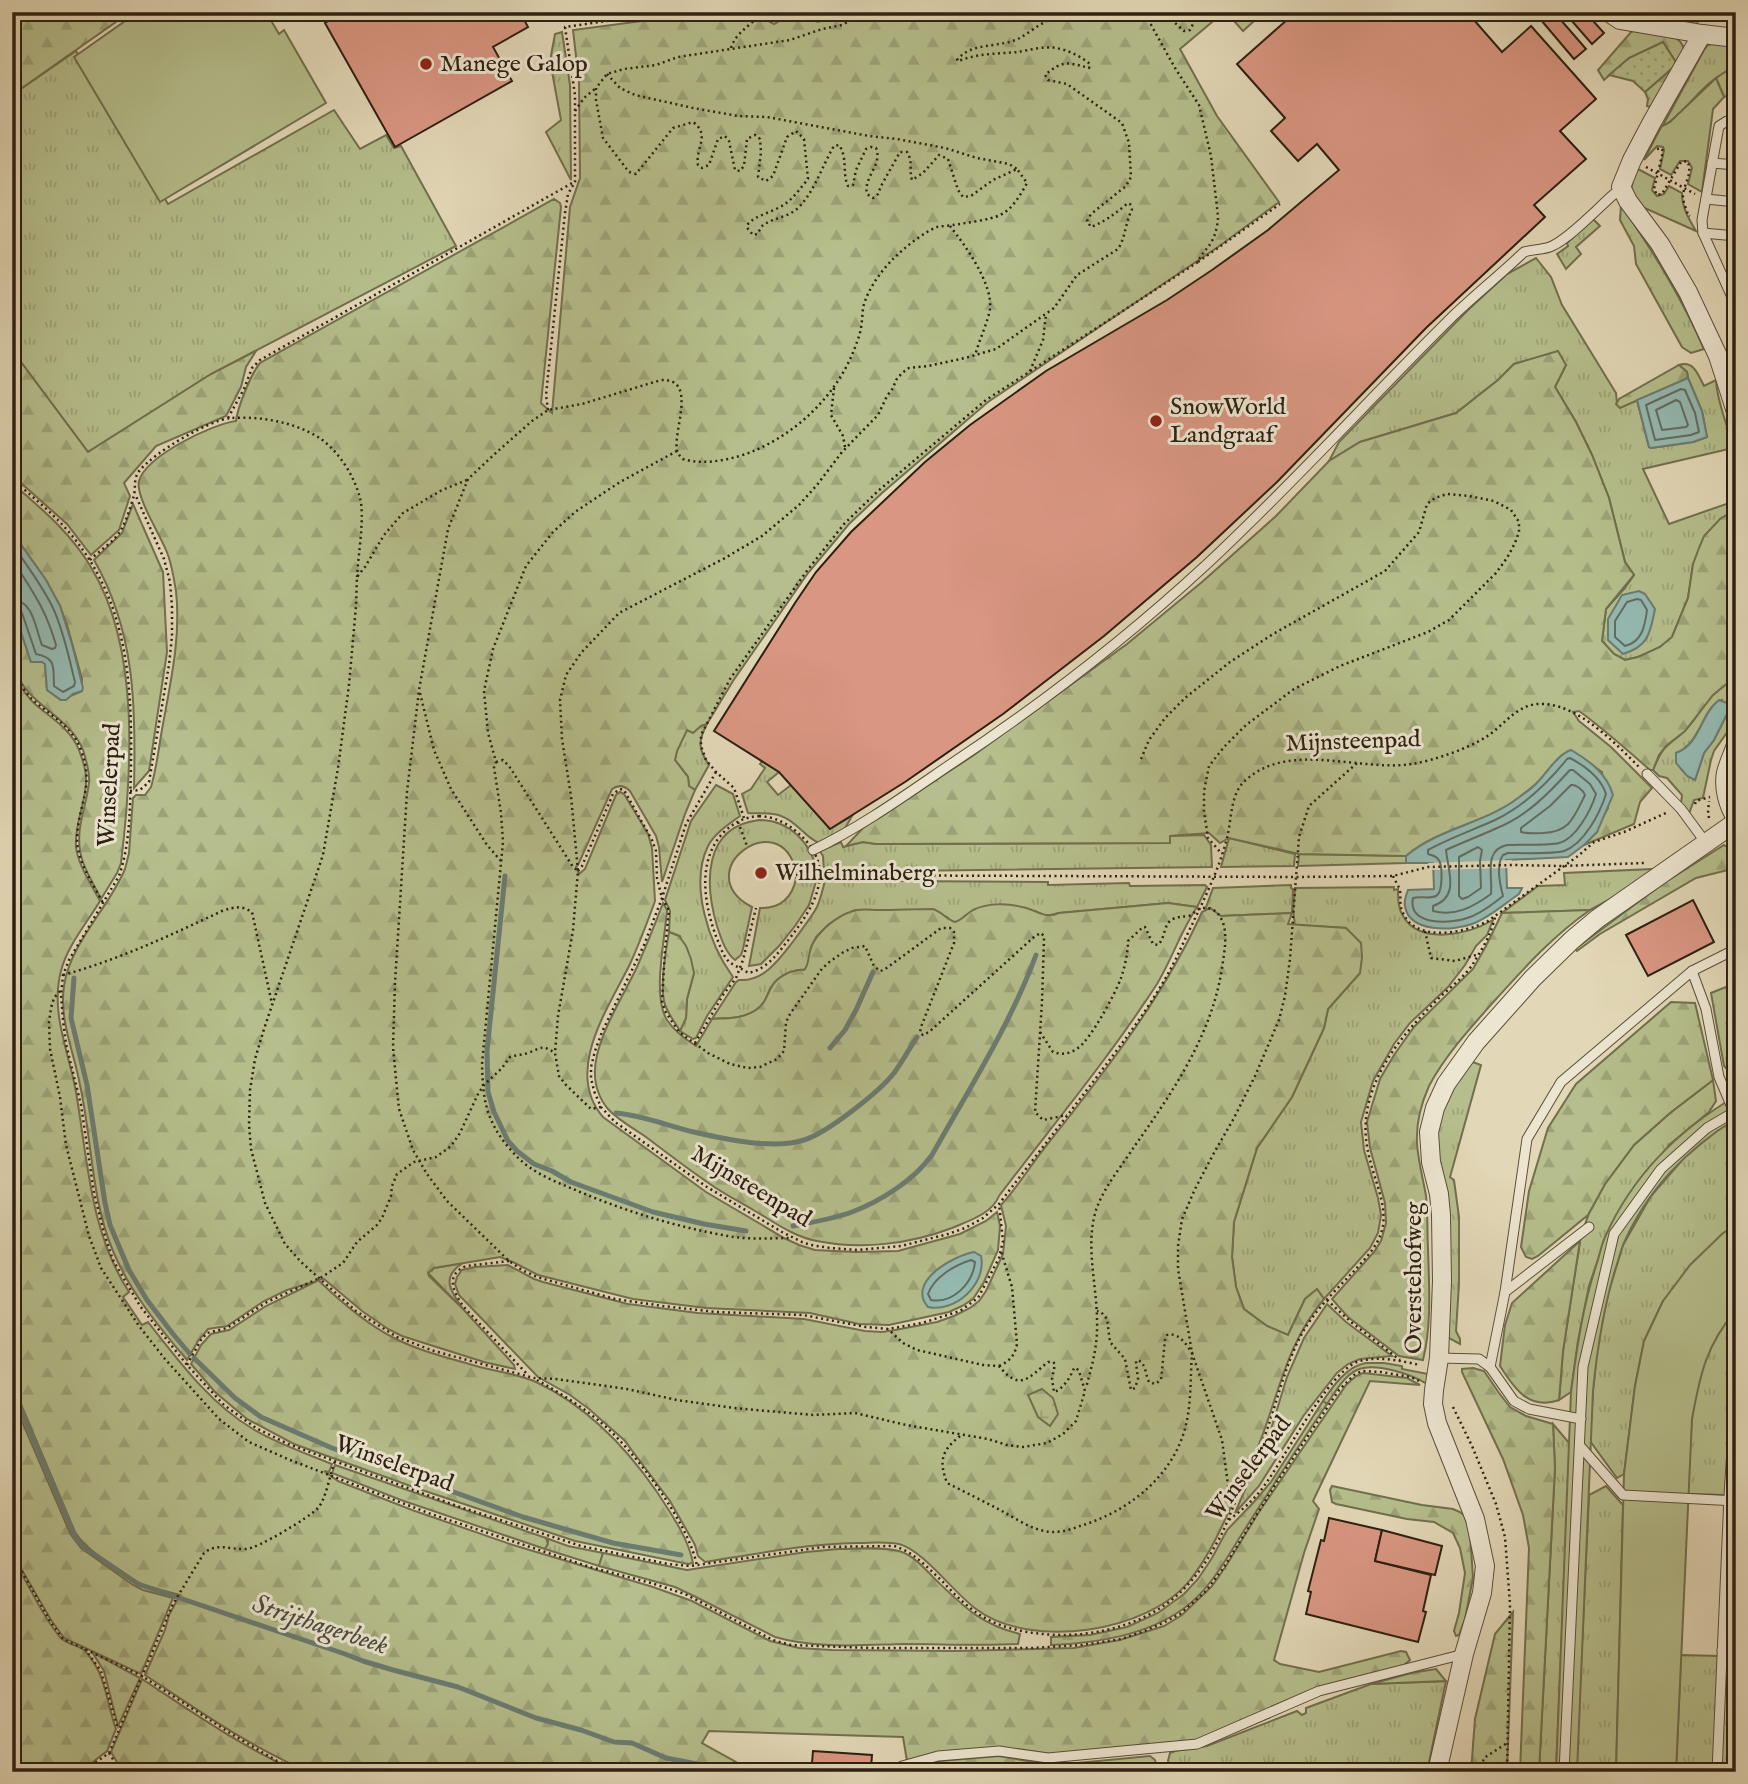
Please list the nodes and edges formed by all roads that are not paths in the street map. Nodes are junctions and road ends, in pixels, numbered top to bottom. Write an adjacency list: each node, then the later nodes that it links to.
1 (764, 12): 2 (lane)
2 (782, 12)
3 (1608, 12): 5 (street)
4 (1732, 32): 5 (street)
5 (1702, 34): 9 (street)
6 (1736, 123): 7 (lane)
7 (1712, 163): 8 (lane); 10 (lane)
8 (1736, 166)
9 (1623, 192): 17 (street); 22 (lane)
10 (1704, 198): 11 (lane); 12 (lane)
11 (1736, 202)
12 (1703, 233): 13 (lane); 14 (lane)
13 (1736, 236)
14 (1722, 276): 15 (lane); 16 (lane)
15 (1736, 277)
16 (1736, 306)
17 (1736, 412)
18 (1736, 745): 20 (street)
19 (1647, 774): 21 (lane)
20 (1736, 820): 21 (street, Overstehofweg)
21 (1706, 843): 28 (street, Overstehofweg)
22 (813, 850)
23 (1736, 949): 24 (lane)
24 (1692, 971): 25 (lane); 27 (lane)
25 (1735, 1111): 30 (lane)
26 (1588, 1227): 27 (lane)
27 (1505, 1292): 29 (lane)
28 (1429, 1361): 29 (lane); 36 (street, Overstehofweg)
29 (1490, 1367): 30 (lane)
30 (1581, 1419): 32 (lane)
31 (1736, 1437): 33 (lane)
32 (1580, 1446): 33 (lane); 39 (lane)
33 (1732, 1501): 34 (lane)
34 (1722, 1650): 35 (lane); 40 (lane)
35 (1736, 1651)
36 (1464, 1654): 37 (lane); 38 (street, Overstehofweg)
37 (893, 1772)
38 (1437, 1772)
39 (1564, 1772)
40 (1717, 1772)

